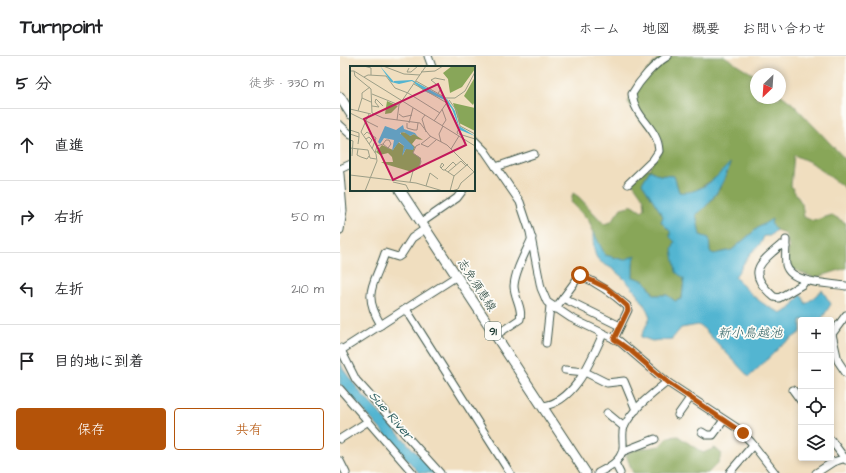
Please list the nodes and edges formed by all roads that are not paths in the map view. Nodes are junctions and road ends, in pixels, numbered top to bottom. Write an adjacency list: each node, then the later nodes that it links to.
1 (428, 56): 3 (street)
2 (668, 56): 14 (street)
3 (432, 66)
4 (340, 97): 5 (main road)
5 (350, 112)
6 (340, 124): 7 (street)
7 (350, 134)
8 (475, 141): 11 (street)
9 (534, 154): 11 (street)
10 (350, 164): 12 (street)
11 (496, 167): 19 (street)
12 (340, 169)
13 (340, 174): 18 (street)
14 (628, 184)
15 (401, 191): 17 (main road, 志免須恵線 / 91)
16 (463, 191): 17 (street)
17 (423, 226): 20 (main road, 志免須恵線 / 91); 27 (street)
18 (340, 230)
19 (532, 238): 24 (street); 30 (street)
20 (457, 276): 25 (street); 30 (main road, 志免須恵線 / 91)
21 (805, 280): 21 (street); 22 (street)
22 (846, 286)
23 (563, 298): 24 (street); 28 (street); 28 (street)
24 (552, 307): 29 (street); 32 (street)
25 (406, 309): 27 (street); 62 (street)
26 (846, 315): 36 (street)
27 (381, 325): 33 (street)
28 (620, 326): 31 (street)
29 (603, 334): 31 (street); 35 (street)
30 (496, 335): 42 (main road, 志免須恵線 / 91)
31 (614, 339): 37 (street)
32 (546, 343)
33 (340, 350): 61 (street)
34 (565, 370): 35 (street)
35 (585, 372): 42 (street); 43 (street)
36 (846, 373)
37 (667, 382): 41 (street); 43 (street)
38 (340, 389): 47 (street)
39 (793, 390): 40 (street)
40 (798, 397)
41 (690, 398): 45 (street); 46 (street)
42 (543, 406): 63 (main road, 志免須恵線 / 91)
43 (636, 410): 48 (street)
44 (607, 413): 48 (street)
45 (678, 415)
46 (724, 420): 49 (street); 53 (street)
47 (367, 422): 51 (street); 60 (street)
48 (624, 427): 54 (street)
49 (702, 432)
50 (655, 438): 54 (street)
51 (340, 439)
52 (834, 444): 55 (street)
53 (753, 445): 59 (street); 66 (street)
54 (624, 451): 57 (street)
55 (846, 459): 67 (street)
56 (340, 461): 58 (street)
57 (615, 463): 64 (street); 65 (street)
58 (343, 472)
59 (730, 472)
60 (413, 473)
61 (440, 473)
62 (510, 473)
63 (586, 473)
64 (598, 473)
65 (620, 473)
66 (775, 473)
67 (816, 473)

